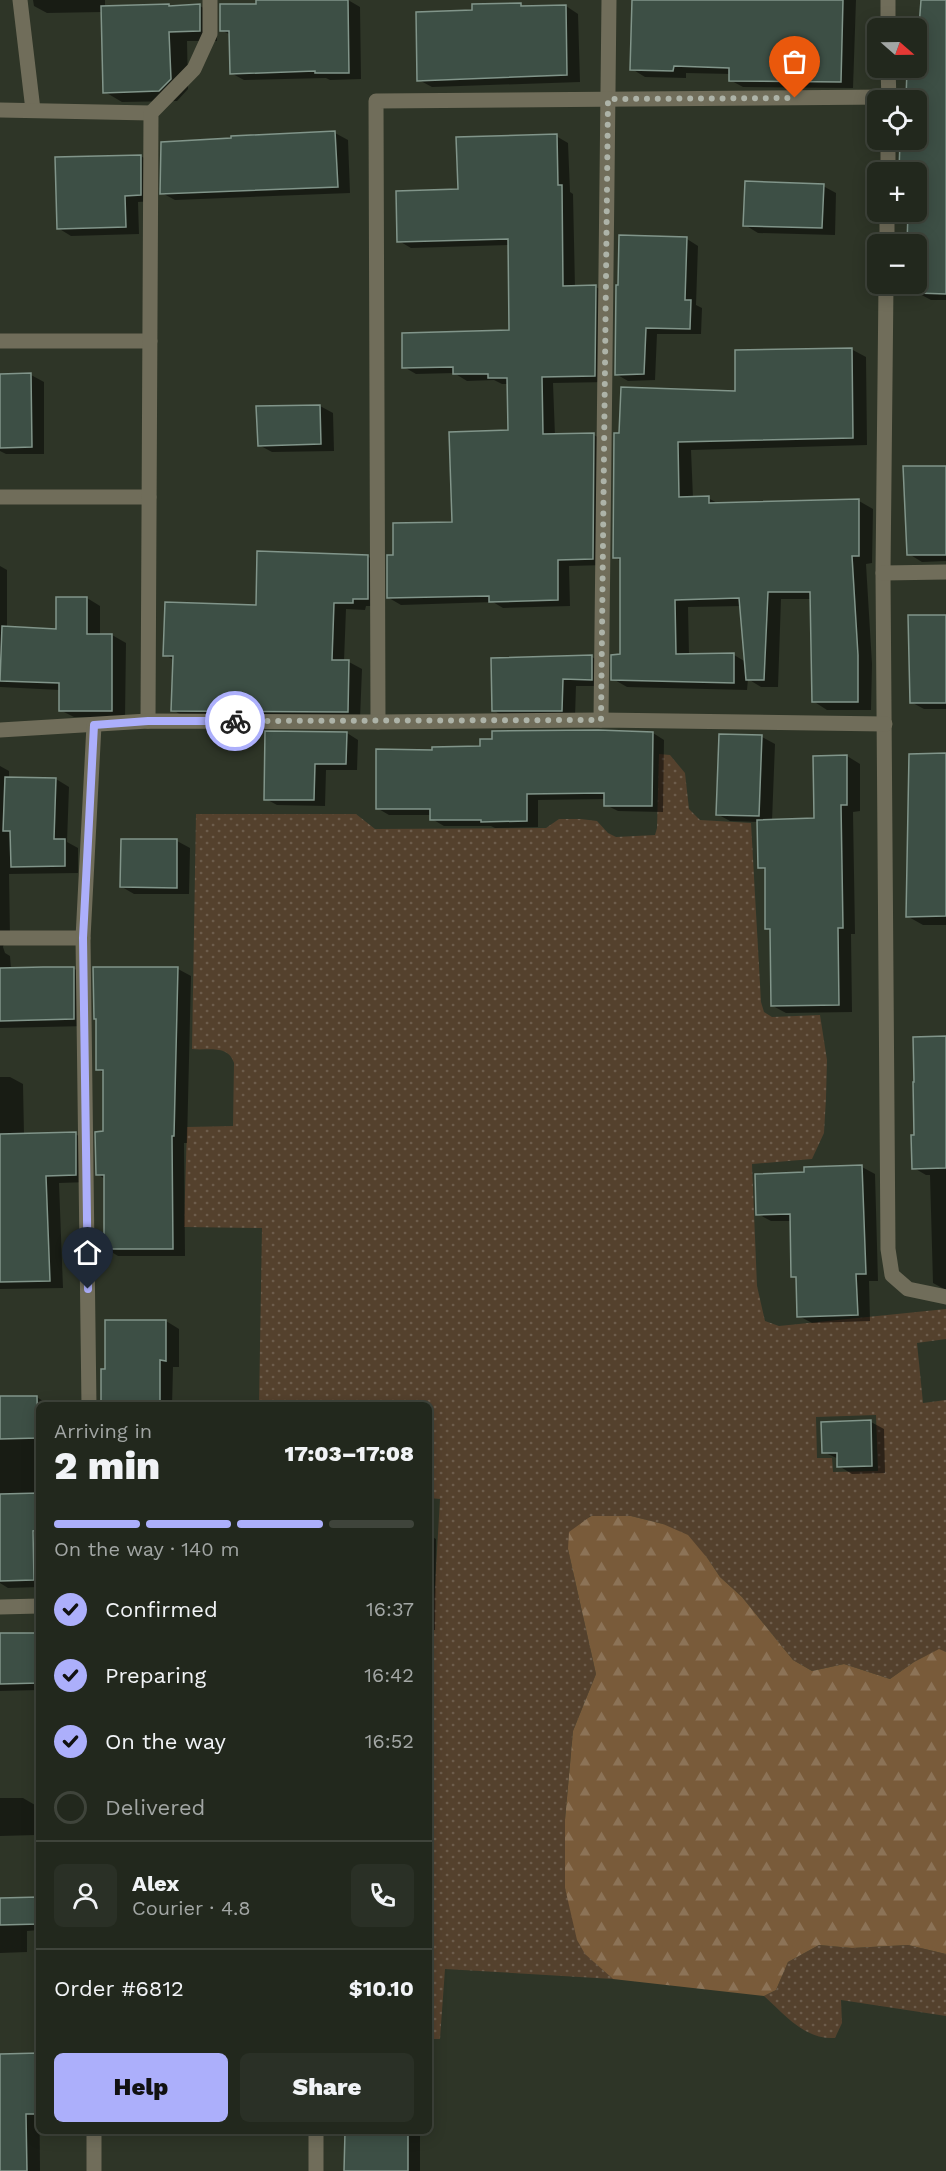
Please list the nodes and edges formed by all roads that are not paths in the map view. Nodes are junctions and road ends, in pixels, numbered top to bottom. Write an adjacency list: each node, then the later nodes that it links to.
1 (20, 0): 9 (street)
2 (210, 0): 10 (street)
3 (609, 0): 6 (street)
4 (888, 0): 5 (street)
5 (888, 18)
6 (608, 99): 7 (street); 18 (street); 20 (street)
7 (867, 99)
8 (0, 110): 9 (street)
9 (33, 110): 10 (street)
10 (151, 113): 12 (street)
11 (886, 294): 17 (street)
12 (150, 341): 13 (street); 15 (street)
13 (0, 342)
14 (0, 497): 15 (street)
15 (149, 497): 19 (street)
16 (946, 572): 17 (street)
17 (883, 573): 21 (street)
18 (601, 720): 20 (street); 21 (street)
19 (148, 721): 20 (street); 22 (street)
20 (378, 722)
21 (885, 724): 26 (street)
22 (94, 725): 23 (street); 25 (street)
23 (0, 730)
24 (0, 938): 25 (street)
25 (83, 938): 27 (street)
26 (946, 1297)
27 (89, 1402)
28 (36, 1606): 29 (street)
29 (0, 1607)
30 (94, 2134): 32 (street)
31 (316, 2134): 33 (street)
32 (94, 2171)
33 (316, 2171)

